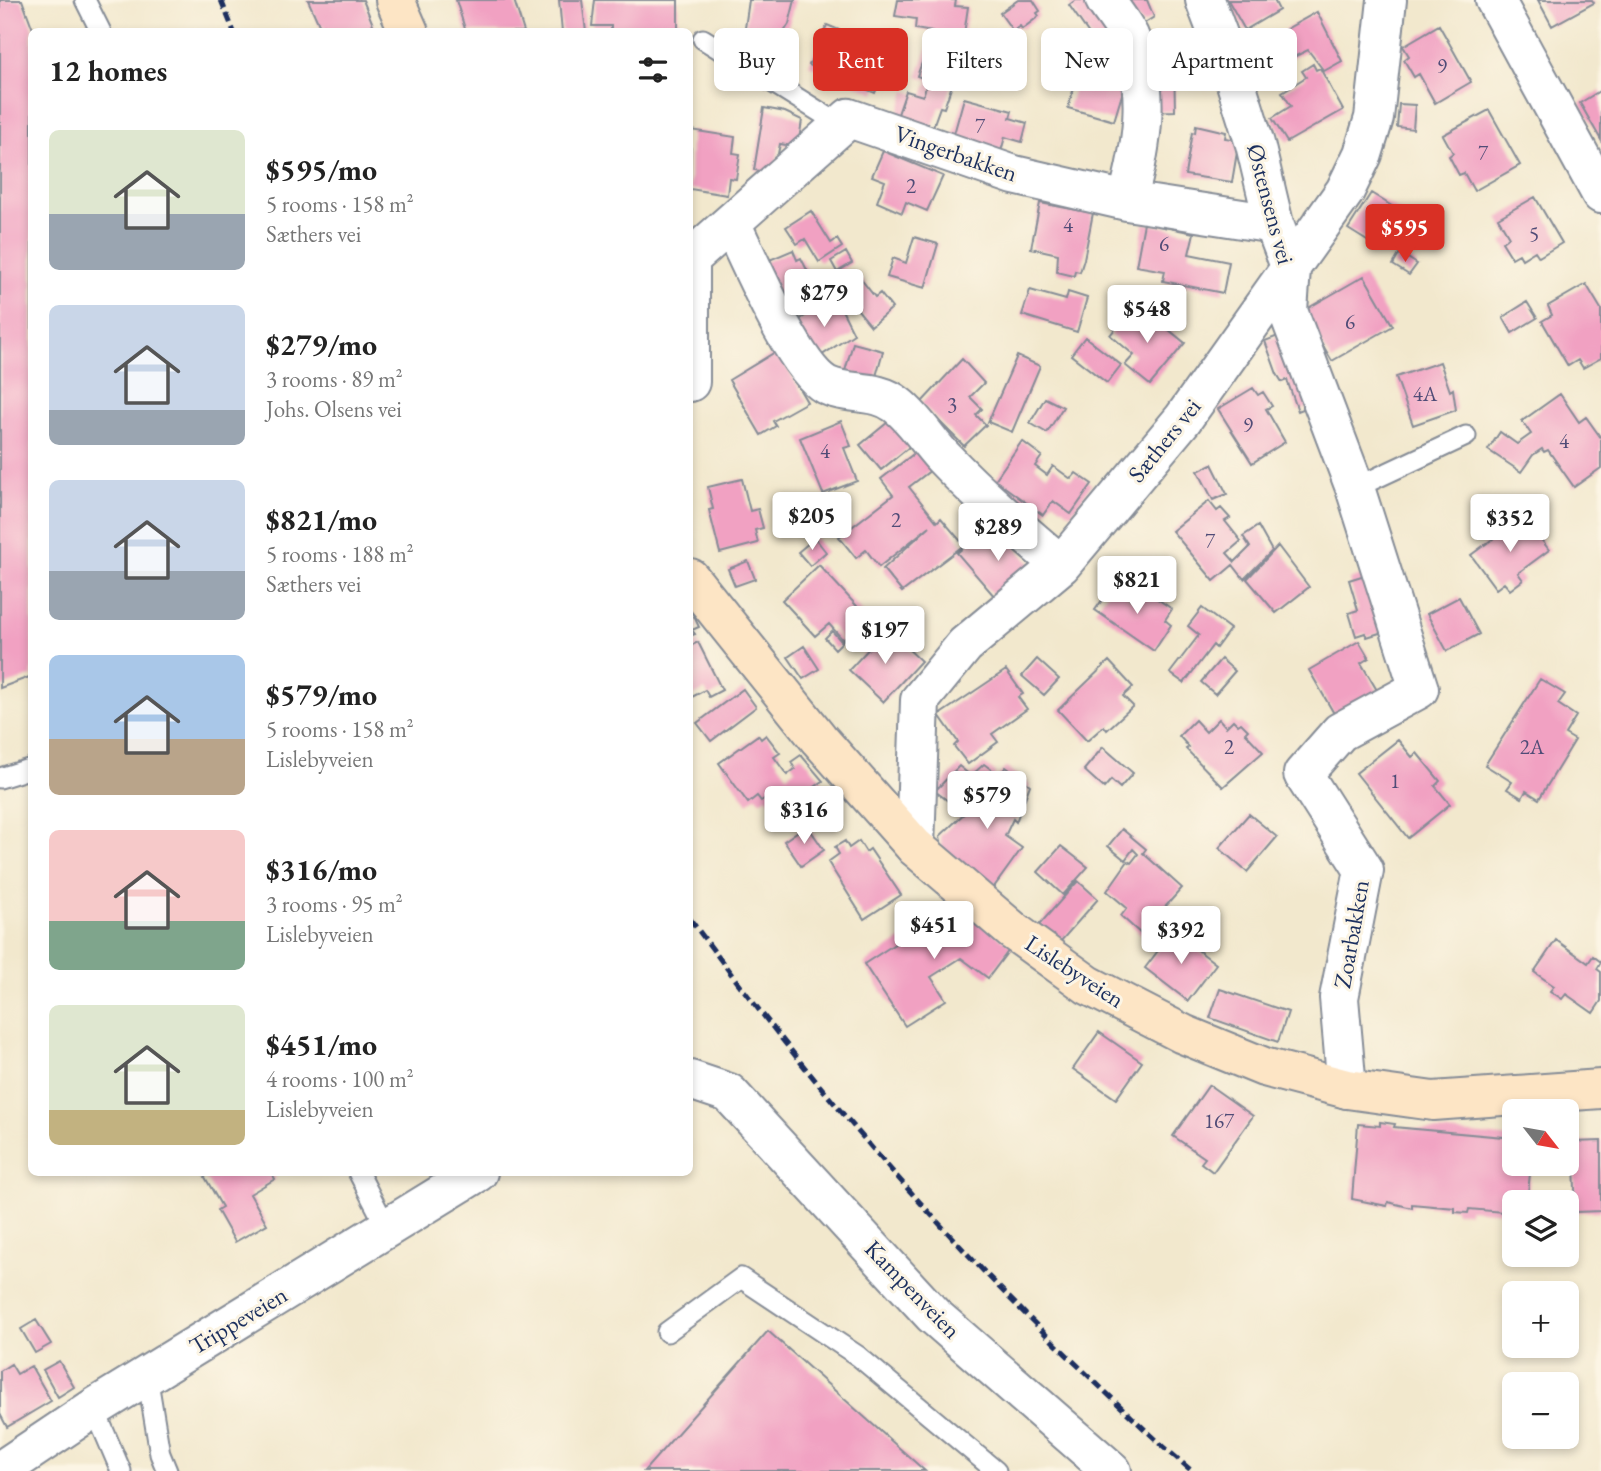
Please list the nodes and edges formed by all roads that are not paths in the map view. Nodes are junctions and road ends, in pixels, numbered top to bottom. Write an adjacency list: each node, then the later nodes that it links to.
1 (85, 0): 7 (lane)
2 (395, 0): 8 (street)
3 (1105, 0): 12 (street)
4 (1205, 0): 13 (street, Østensens vei)
5 (1387, 0): 16 (street, Sæthers vei)
6 (1495, 0): 11 (street)
7 (100, 28)
8 (407, 28)
9 (703, 39): 10 (lane)
10 (839, 124): 12 (street, Vingerbakken); 14 (street)
11 (1601, 194)
12 (1127, 201): 13 (street, Vingerbakken)
13 (1274, 224): 16 (street, Østensens vei)
14 (732, 225): 15 (street); 19 (street)
15 (693, 256)
16 (1291, 269): 18 (street, Østensens vei); 19 (street, Sæthers vei)
17 (1466, 436): 18 (lane)
18 (1355, 488): 21 (street, Østensens vei)
19 (1061, 565): 24 (street, Sæthers vei)
20 (693, 582): 24 (street, Lislebyveien)
21 (1419, 689): 26 (street, Zoarbakken)
22 (28, 769): 23 (lane)
23 (0, 778)
24 (915, 847): 26 (street, Lislebyveien)
25 (693, 1081): 38 (street, Kampenveien)
26 (1347, 1089): 27 (street, Lislebyveien)
27 (1601, 1089)
28 (360, 1176): 30 (lane)
29 (472, 1176): 30 (street, Trippeveien)
30 (388, 1230): 32 (street, Trippeveien)
31 (667, 1332): 37 (lane)
32 (147, 1375): 33 (street, Trippeveien); 36 (lane)
33 (94, 1408): 34 (street, Trippeveien); 35 (lane)
34 (0, 1471)
35 (121, 1471)
36 (167, 1471)
37 (996, 1471)
38 (1112, 1471)

